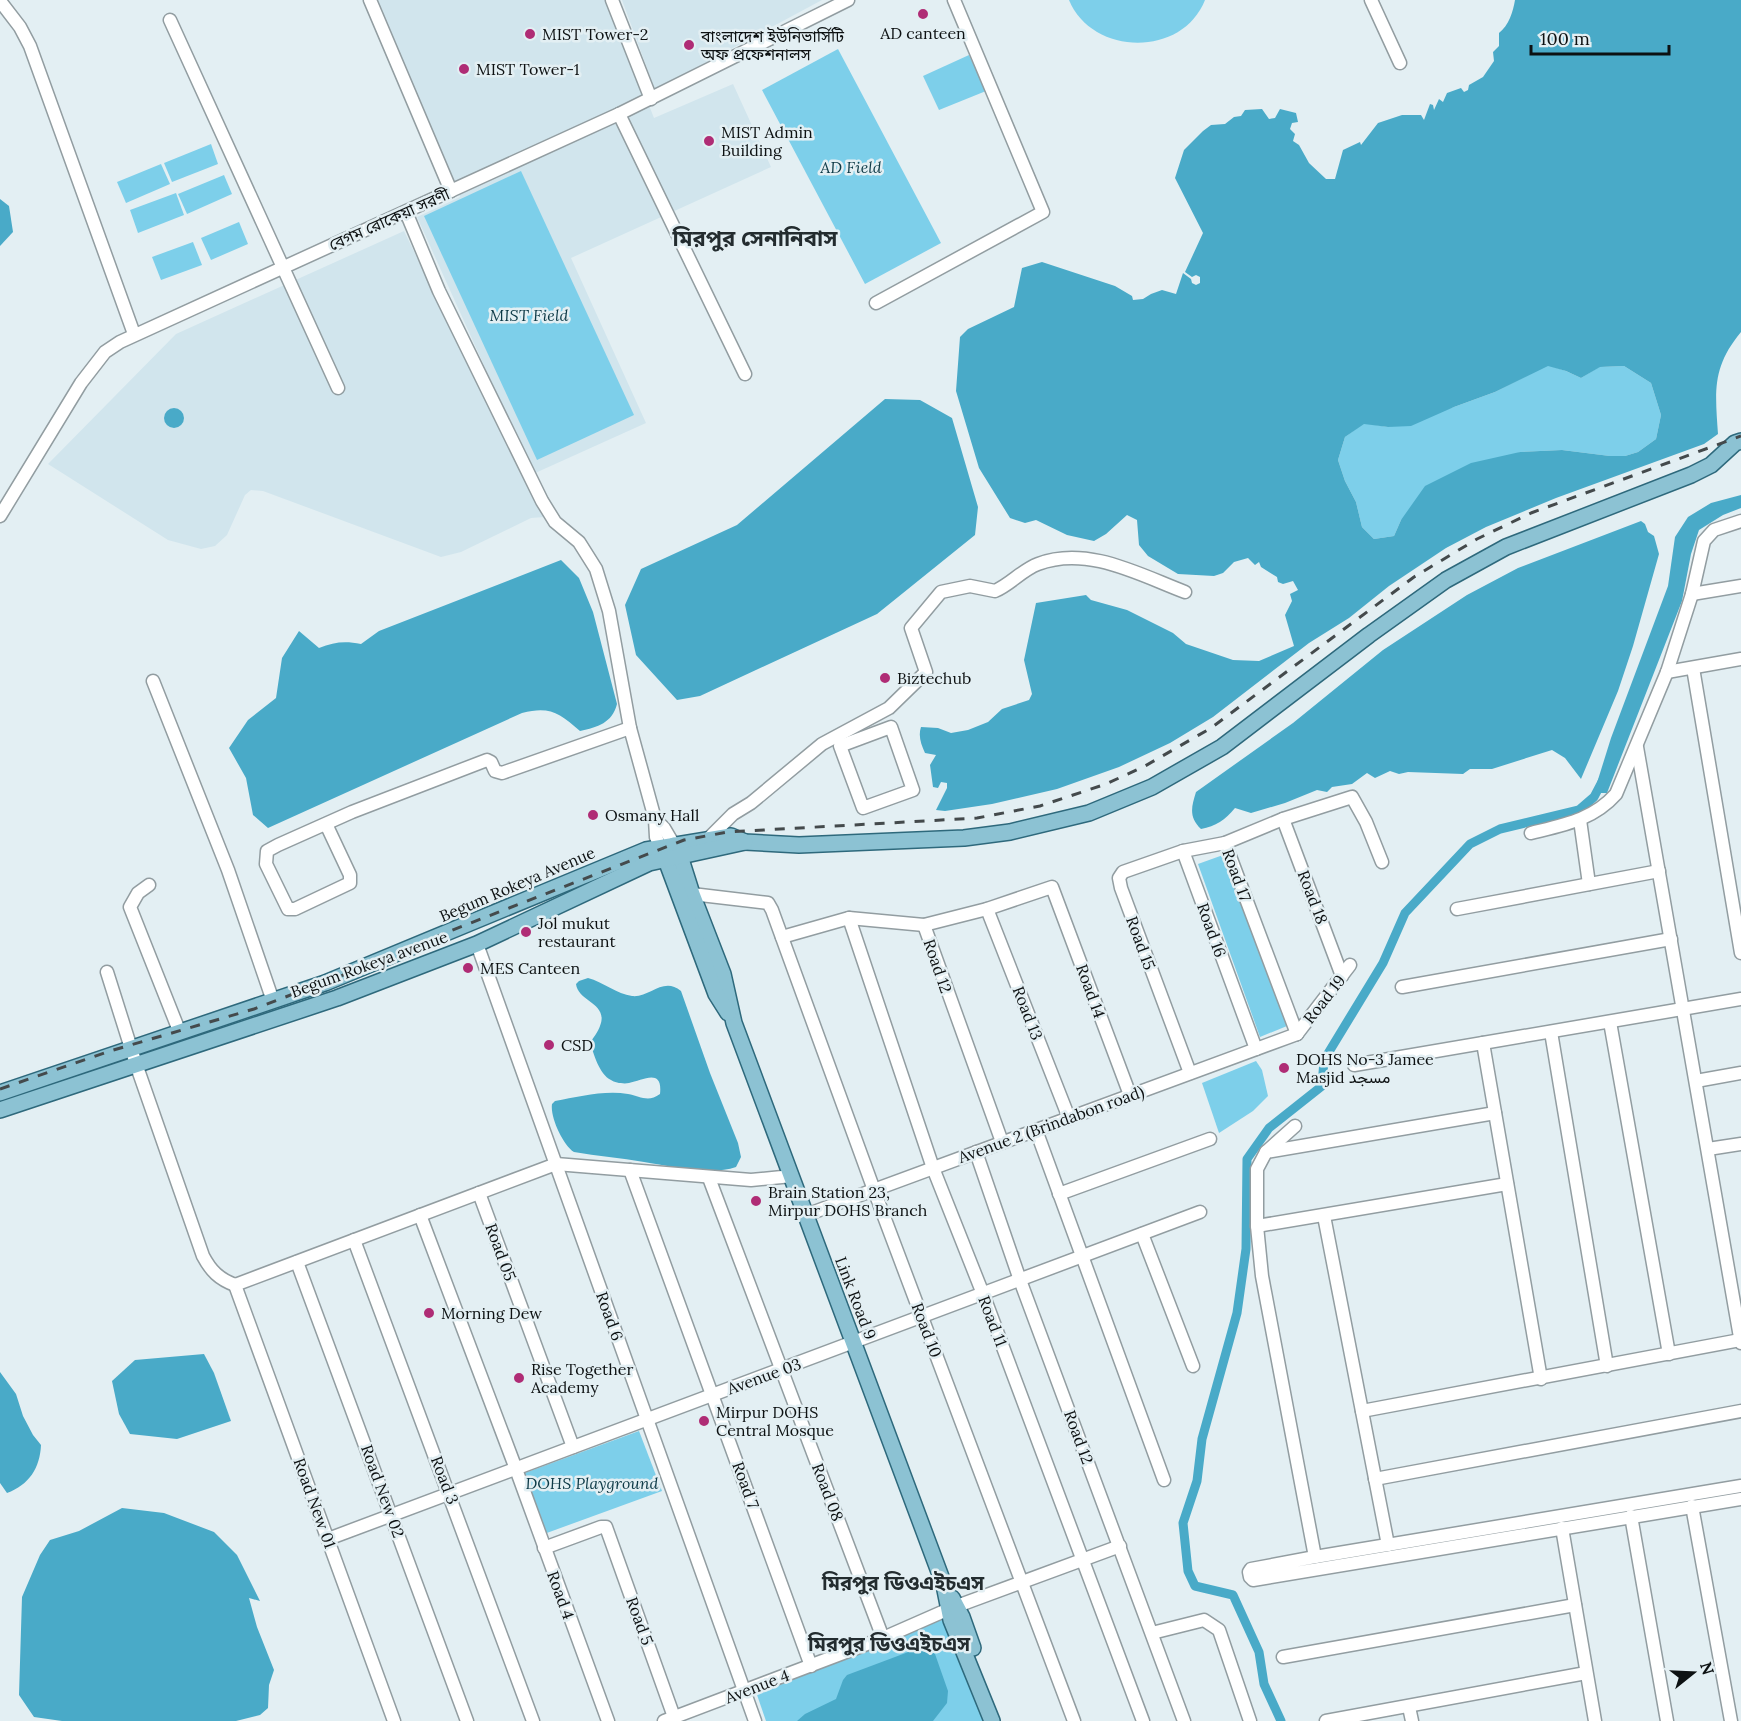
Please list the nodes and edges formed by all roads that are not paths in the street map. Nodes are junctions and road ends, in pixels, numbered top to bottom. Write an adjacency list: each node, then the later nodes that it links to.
1 (370, 0): 11 (street)
2 (612, 0): 9 (street)
3 (848, 0): 9 (street, বেগম রোকেয়া সরণী)
4 (954, 0): 14 (street)
5 (1371, 0): 8 (street)
6 (0, 1): 15 (street)
7 (170, 21): 13 (street)
8 (1400, 63)
9 (651, 99): 10 (street, বেগম রোকেয়া সরণী)
10 (619, 114): 11 (street, বেগম রোকেয়া সরণী); 16 (street)
11 (451, 191): 12 (street, বেগম রোকেয়া সরণী)
12 (406, 212): 13 (street, বেগম রোকেয়া সরণী); 31 (street)
13 (282, 267): 15 (street, বেগম রোকেয়া সরণী); 17 (street)
14 (876, 303)
15 (134, 334): 21 (street, বেগম রোকেয়া সরণী)
16 (745, 374)
17 (338, 388)
18 (1741, 441): 20 (main road)
19 (1741, 453): 20 (main road)
20 (1719, 460): 39 (main road)
21 (0, 516)
22 (1741, 521): 25 (street)
23 (1741, 586): 25 (street)
24 (1185, 592): 30 (street)
25 (1692, 594): 28 (street)
26 (1741, 659): 27 (street)
27 (1693, 668): 28 (street); 55 (street)
28 (1667, 672): 33 (street)
29 (153, 681): 61 (street)
30 (859, 724): 32 (street); 38 (street)
31 (630, 728): 36 (street); 42 (street)
32 (864, 737): 32 (street)
33 (1637, 747): 35 (street); 44 (street)
34 (1283, 819): 40 (street, Road 17); 43 (street, Road 17); 58 (street, Road 18)
35 (1580, 820): 37 (street); 45 (street)
36 (326, 824): 36 (street)
37 (1531, 833)
38 (710, 838): 39 (main road, Begum Rokeya Avenue); 42 (main road, Begum Rokeya Avenue)
39 (745, 842): 42 (main road, Begum Rokeya avenue)
40 (1225, 843): 41 (street); 67 (street, Road 17)
41 (1183, 851): 70 (street, Road 16); 73 (street, Road 15)
42 (670, 852): 47 (main road, Link Road 9); 54 (main road, Begum Rokeya avenue); 61 (main road, Begum Rokeya Avenue); 64 (main road, Link Road 9)
43 (1382, 862)
44 (1659, 871): 45 (street); 53 (street)
45 (1588, 884): 49 (street)
46 (149, 885): 66 (street)
47 (692, 894): 52 (street, Road 10); 64 (main road, Link Road 9)
48 (987, 909): 51 (street); 77 (street, Road 14); 80 (street, Road 13)
49 (1457, 909)
50 (849, 918): 51 (street); 52 (street); 90 (street, Road 11)
51 (924, 925): 84 (street, Road 12)
52 (782, 938): 95 (street, Road 10)
53 (1671, 939): 59 (street); 62 (street)
54 (477, 944): 71 (main road, Begum Rokeya avenue); 89 (street, Road 6)
55 (1741, 953)
56 (1350, 965): 58 (street, Road 19)
57 (107, 972): 69 (street)
58 (1342, 976): 67 (street, Road 19)
59 (1402, 987)
60 (1741, 999): 62 (street)
61 (273, 1001): 66 (main road, Begum Rokeya Avenue)
62 (1684, 1009): 63 (street); 75 (street)
63 (1610, 1022): 65 (street); 113 (street)
64 (734, 1023): 92 (main road, Link Road 9)
65 (1551, 1032): 68 (street); 115 (street)
66 (180, 1033): 69 (main road, Begum Rokeya Avenue)
67 (1297, 1034): 70 (street, Avenue 2 (Brindabon road))
68 (1483, 1043): 72 (street); 79 (street)
69 (132, 1048): 71 (street); 76 (main road, Begum Rokeya Avenue)
70 (1256, 1049): 73 (street, Avenue 2 (Brindabon road))
71 (136, 1064): 78 (main road, Begum Rokeya avenue); 108 (street)
72 (1354, 1065)
73 (1190, 1073): 77 (street, Avenue 2 (Brindabon road))
74 (1741, 1073): 75 (street)
75 (1696, 1081): 86 (street)
76 (0, 1093)
77 (1130, 1095): 80 (street, Avenue 2 (Brindabon road))
78 (0, 1110)
79 (1495, 1113): 88 (street); 94 (street)
80 (1069, 1118): 82 (street, Avenue 2 (Brindabon road))
81 (1294, 1126): 88 (street)
82 (1036, 1130): 84 (street, Avenue 2 (Brindabon road)); 97 (street)
83 (1210, 1139): 97 (street)
84 (1002, 1142): 87 (street, Avenue 2 (Brindabon road))
85 (1741, 1144): 86 (street)
86 (1708, 1149): 111 (street)
87 (976, 1152): 90 (street, Avenue 2 (Brindabon road)); 107 (street, Road 12)
88 (1266, 1152): 102 (street)
89 (556, 1164): 91 (street); 96 (street); 121 (street, Road 6)
90 (933, 1168): 95 (street, Avenue 2 (Brindabon road)); 109 (street, Road 11)
91 (630, 1170): 93 (street); 118 (street, Road 7)
92 (792, 1176): 93 (street); 100 (main road, Link Road 9)
93 (709, 1178): 116 (street, Road 08)
94 (1507, 1184): 101 (street); 117 (street)
95 (874, 1190): 100 (street, Avenue 2 (Brindabon road)); 110 (street, Road 10)
96 (479, 1193): 99 (street); 122 (street, Road 05)
97 (1059, 1194): 105 (street)
98 (1200, 1212): 103 (street, Avenue 03)
99 (420, 1215): 104 (street); 123 (street, Road 4)
100 (806, 1215): 112 (main road, Link Road 9)
101 (1324, 1216): 102 (street); 119 (street)
102 (1257, 1226): 137 (street)
103 (1142, 1234): 105 (street, Avenue 03); 114 (street)
104 (354, 1240): 106 (street); 127 (street, Road 3)
105 (1083, 1256): 107 (street, Avenue 03); 125 (street)
106 (297, 1262): 108 (street); 130 (street, Road New 02)
107 (1020, 1280): 109 (street, Avenue 03); 135 (street, Road 12)
108 (235, 1285): 133 (street, Road New 01)
109 (983, 1294): 110 (street, Avenue 03); 138 (street, Road 11)
110 (923, 1317): 112 (street, Avenue 03); 139 (street, Road 10)
111 (1741, 1342): 113 (street)
112 (854, 1343): 116 (street, Avenue 03); 141 (main road, Link Road 9)
113 (1669, 1354): 115 (street)
114 (1193, 1366)
115 (1606, 1366): 117 (street)
116 (781, 1370): 118 (street, Avenue 03); 143 (street, Road 08)
117 (1541, 1379): 119 (street)
118 (713, 1395): 121 (street, Avenue 03); 145 (street, Road 7)
119 (1362, 1411): 124 (street)
120 (1741, 1411): 124 (street)
121 (647, 1420): 122 (street, Avenue 03); 147 (street, Road 6)
122 (573, 1447): 123 (street, Avenue 03)
123 (516, 1469): 127 (street, Avenue 03); 136 (street, Road 4)
124 (1375, 1479): 134 (street)
125 (1164, 1480)
126 (1741, 1486): 134 (street)
127 (450, 1493): 130 (street, Avenue 03); 153 (street, Road 3)
128 (1741, 1499): 129 (street)
129 (1692, 1506): 131 (street); 166 (street)
130 (392, 1515): 133 (street, Avenue 03); 152 (street, Road New 02)
131 (1631, 1516): 132 (street); 165 (street)
132 (1562, 1528): 137 (street); 140 (street)
133 (328, 1539): 151 (street, Road New 01)
134 (1388, 1545): 137 (street)
135 (1120, 1546): 138 (street, Avenue 4); 142 (street, Road 12)
136 (544, 1548): 149 (street, Road 5); 154 (street, Road 4)
137 (1315, 1557)
138 (1082, 1560): 139 (street, Avenue 4); 159 (street, Road 11)
139 (1022, 1583): 141 (street, Avenue 4); 158 (street, Road 10)
140 (1575, 1605): 144 (street); 146 (street)
141 (953, 1608): 143 (street, Avenue 4); 156 (main road, Link Road 9); 157 (main road, Link Road 9)
142 (1152, 1634): 160 (street, Road 12); 161 (street)
143 (883, 1638): 145 (street, Avenue 4)
144 (1283, 1657)
145 (811, 1666): 147 (street, Avenue 4)
146 (1586, 1673): 148 (street); 164 (street)
147 (744, 1692): 149 (street, Avenue 4); 155 (street, Road 6)
148 (1409, 1707): 150 (street); 163 (street)
149 (669, 1719)
150 (1343, 1719): 162 (street)
151 (394, 1721)
152 (467, 1721)
153 (533, 1721)
154 (608, 1721)
155 (755, 1721)
156 (992, 1721)
157 (1000, 1721)
158 (1074, 1721)
159 (1143, 1721)
160 (1184, 1721)
161 (1250, 1721)
162 (1326, 1721)
163 (1412, 1721)
164 (1595, 1721)
165 (1667, 1721)
166 (1731, 1721)

